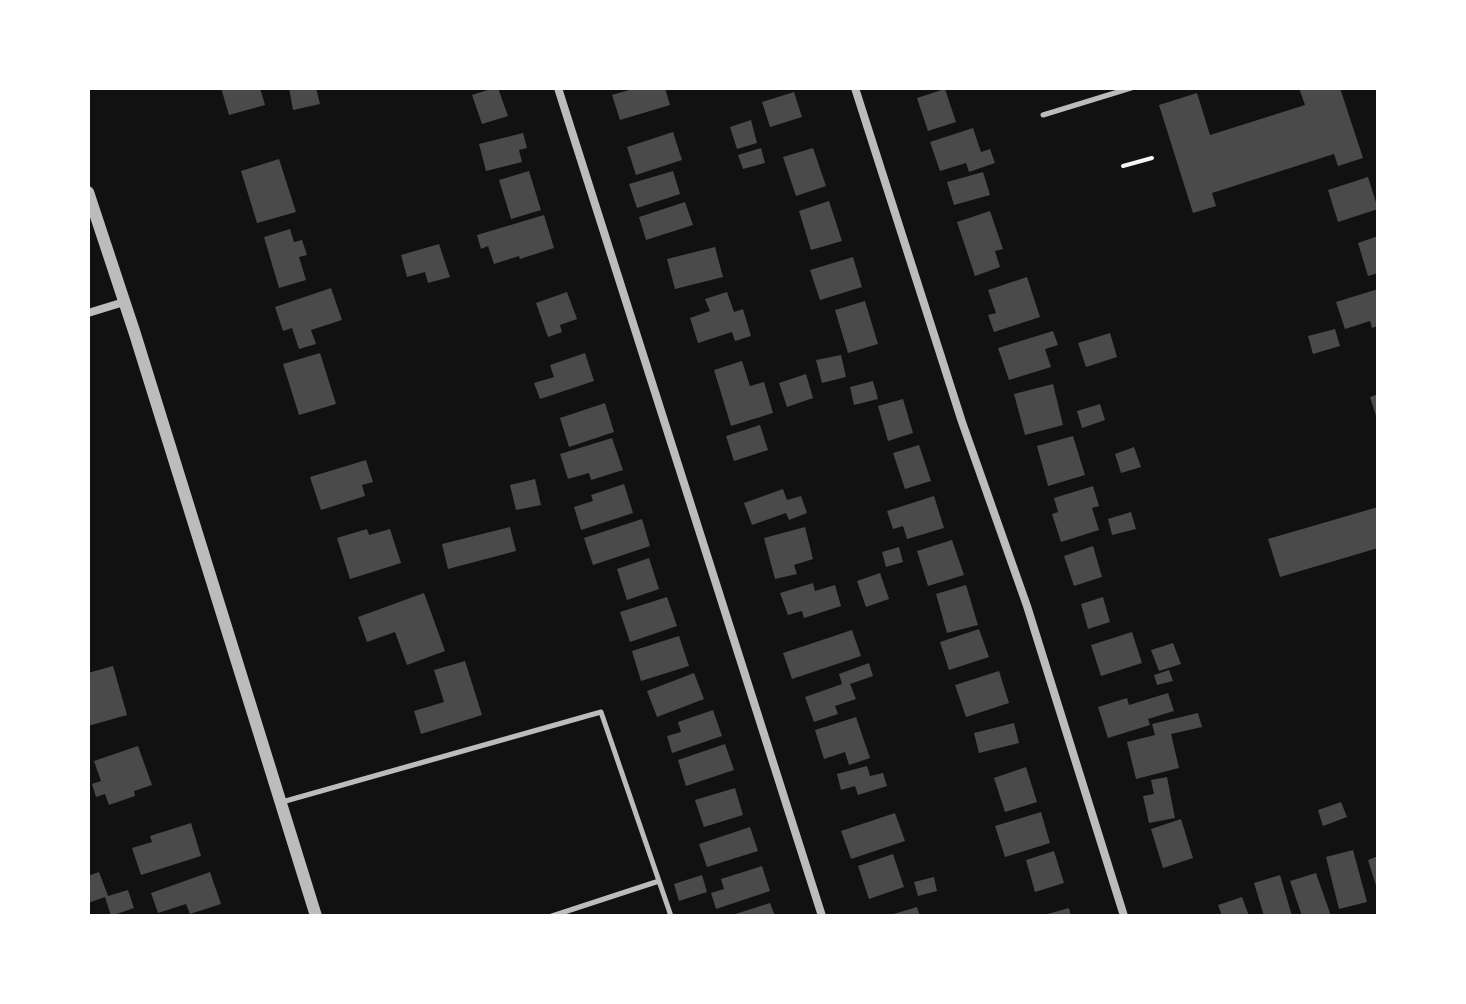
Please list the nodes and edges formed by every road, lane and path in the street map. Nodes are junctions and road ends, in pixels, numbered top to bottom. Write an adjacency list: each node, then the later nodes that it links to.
1 (558, 88): 15 (street)
2 (855, 88): 16 (street)
3 (1131, 88): 4 (lane)
4 (1043, 115)
5 (1152, 158): 6 (path)
6 (1123, 166)
7 (88, 192): 8 (street)
8 (124, 302): 9 (street); 10 (street)
9 (88, 313)
10 (280, 802): 11 (lane); 12 (street)
11 (659, 881): 13 (lane); 14 (lane)
12 (316, 916)
13 (552, 916)
14 (671, 916)
15 (822, 916)
16 (1124, 916)

